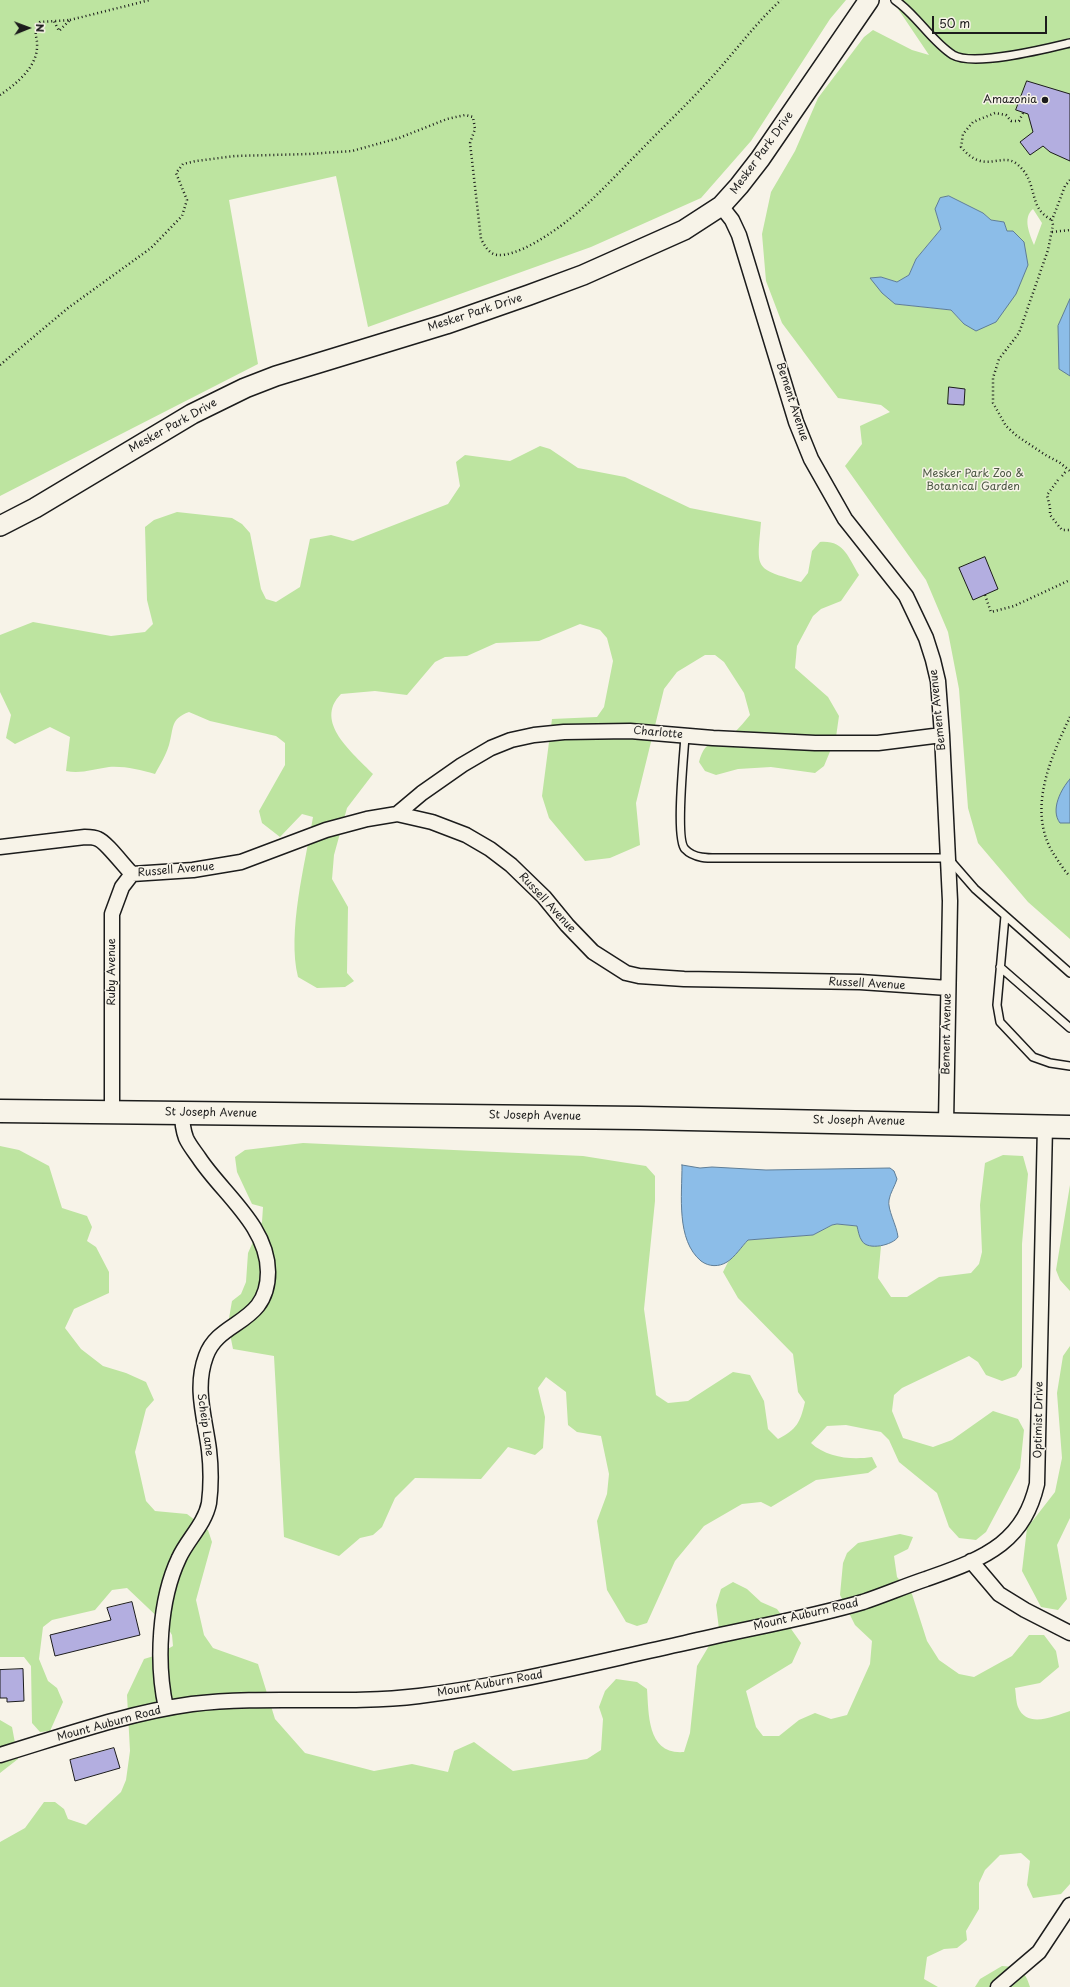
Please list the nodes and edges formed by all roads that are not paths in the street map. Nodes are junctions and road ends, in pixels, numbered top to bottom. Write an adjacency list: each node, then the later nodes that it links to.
1 (869, 0): 4 (street, Mesker Park Drive)
2 (895, 0): 3 (lane)
3 (1070, 43)
4 (721, 206): 5 (street, Mesker Park Drive); 6 (street, Bement Avenue)
5 (0, 526)
6 (942, 735): 7 (street, Charlotte); 10 (street, Bement Avenue)
7 (685, 736): 8 (street, Charlotte); 10 (lane)
8 (397, 814): 11 (street, Russell Avenue); 15 (street, Russell Avenue)
9 (0, 847): 11 (street)
10 (948, 858): 12 (lane); 15 (street, Bement Avenue)
11 (132, 874): 19 (street, Ruby Avenue)
12 (1005, 916): 13 (lane); 14 (lane)
13 (1000, 968): 16 (lane); 17 (lane)
14 (1070, 974)
15 (948, 988): 21 (street, Bement Avenue)
16 (1070, 1028)
17 (1070, 1066)
18 (0, 1111): 19 (main road, St Joseph Avenue)
19 (112, 1111): 20 (main road, St Joseph Avenue)
20 (182, 1112): 21 (main road, St Joseph Avenue); 26 (street, Scheip Lane)
21 (946, 1123): 22 (main road, St Joseph Avenue)
22 (1045, 1126): 23 (main road, St Joseph Avenue); 24 (street, Optimist Drive)
23 (1070, 1127)
24 (971, 1561): 25 (street); 26 (street, Mount Auburn Road)
25 (1070, 1633)
26 (166, 1708): 27 (street, Mount Auburn Road)
27 (0, 1756)
28 (1070, 1905): 29 (street)
29 (998, 1987)

